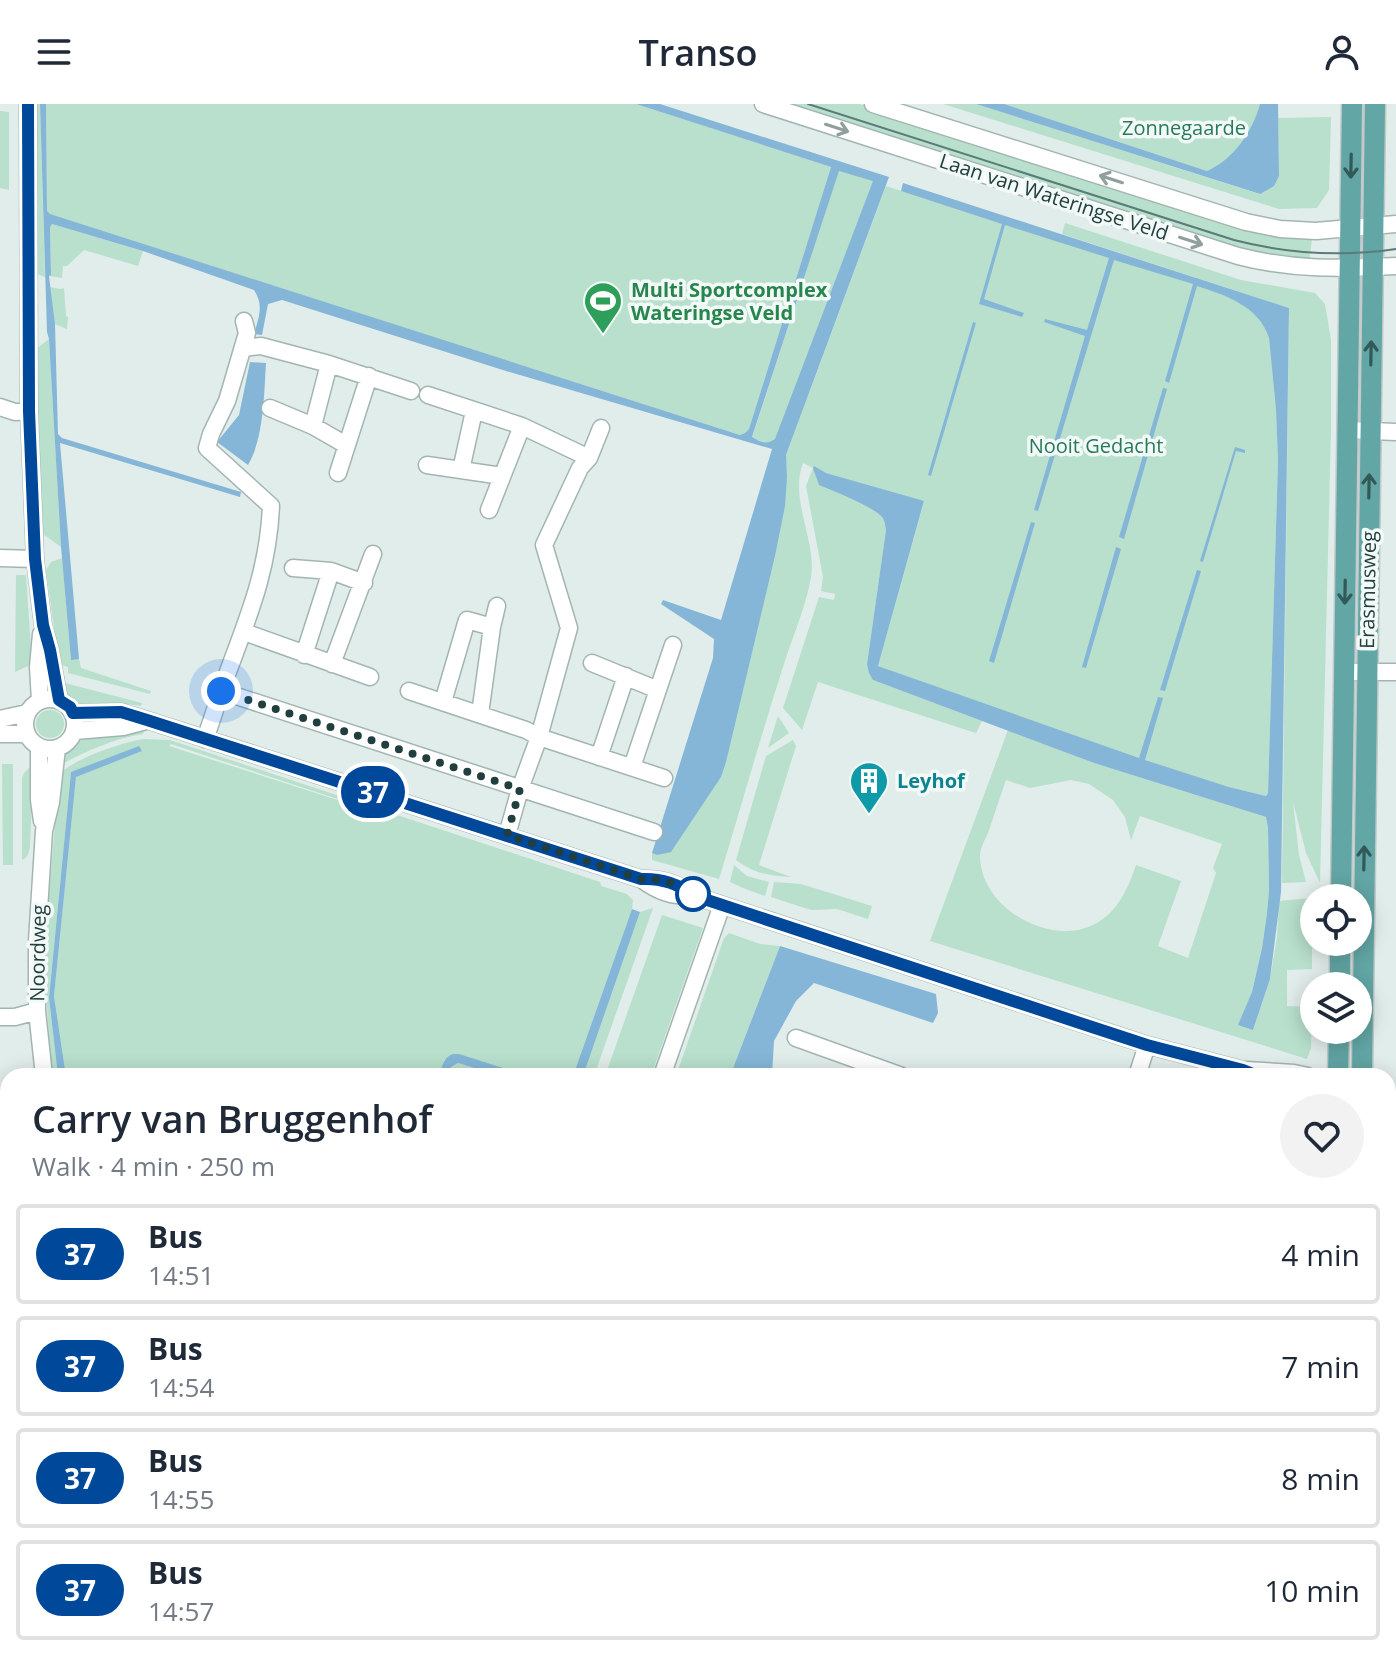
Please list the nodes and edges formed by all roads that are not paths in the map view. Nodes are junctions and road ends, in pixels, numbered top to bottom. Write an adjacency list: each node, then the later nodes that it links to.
1 (28, 104): 19 (street)
2 (763, 104): 11 (street, Laan van Wateringse Veld, one-way to 11)
3 (873, 104): 8 (street, Laan van Wateringse Veld, one-way to 3)
4 (1352, 104): 8 (main road, Erasmusweg, one-way to 8)
5 (1375, 104): 7 (main road, Erasmusweg)
6 (1396, 224): 7 (street, Laan van Wateringse Veld)
7 (1373, 227): 8 (street, Laan van Wateringse Veld); 10 (main road, Erasmusweg)
8 (1350, 229): 11 (main road, Erasmusweg)
9 (1396, 266): 10 (street, Laan van Wateringse Veld)
10 (1373, 267): 11 (street, Laan van Wateringse Veld); 25 (main road, Erasmusweg, one-way to 10)
11 (1349, 268): 24 (main road, Erasmusweg)
12 (244, 321): 13 (street)
13 (243, 348): 14 (street); 43 (street)
14 (329, 364): 15 (street); 21 (street)
15 (369, 376): 16 (street); 27 (street)
16 (411, 391)
17 (428, 395): 20 (street)
18 (270, 408): 21 (street)
19 (15, 410): 36 (street)
20 (474, 411): 22 (street); 30 (street)
21 (313, 426): 27 (street)
22 (522, 426): 28 (street); 32 (street)
23 (601, 428): 28 (street)
24 (1347, 430): 25 (street); 48 (main road, Erasmusweg, one-way to 48)
25 (1370, 431): 26 (street); 49 (main road, Erasmusweg, one-way to 25)
26 (1396, 432)
27 (346, 445): 31 (street)
28 (589, 458): 67 (street)
29 (427, 465): 30 (street)
30 (461, 470): 32 (street)
31 (338, 473)
32 (502, 476): 33 (street)
33 (489, 510)
34 (373, 554): 39 (street)
35 (0, 558): 36 (street)
36 (35, 559): 41 (street)
37 (293, 568): 38 (street)
38 (331, 571): 39 (street); 45 (street)
39 (364, 583): 47 (street)
40 (497, 606): 42 (street)
41 (43, 625): 56 (street); 57 (street)
42 (492, 627): 58 (street); 61 (street)
43 (244, 632): 45 (street); 54 (street)
44 (673, 645): 53 (street)
45 (304, 655): 47 (street)
46 (592, 663): 51 (street)
47 (332, 664): 52 (street)
48 (1344, 672): 49 (street); 78 (main road, Erasmusweg)
49 (1367, 672): 50 (street); 91 (main road, Erasmusweg, one-way to 49)
50 (1396, 672)
51 (626, 676): 53 (street); 71 (street)
52 (370, 677)
53 (658, 690): 72 (street)
54 (221, 691): 68 (street); 74 (street)
55 (409, 691): 58 (street)
56 (59, 700): 57 (street); 60 (street)
57 (40, 701): 59 (street)
58 (443, 702): 61 (street)
59 (27, 713): 62 (street); 66 (street)
60 (73, 713): 63 (street); 64 (street)
61 (480, 714): 67 (street)
62 (0, 719)
63 (147, 720): 64 (street); 68 (street)
64 (75, 731): 70 (street)
65 (0, 734): 66 (street)
66 (27, 734): 69 (street)
67 (539, 737): 71 (street); 74 (street)
68 (205, 739): 77 (street)
69 (39, 747): 70 (street); 75 (street, Noordweg)
70 (57, 748): 75 (street, Noordweg)
71 (599, 757): 72 (street)
72 (632, 767): 73 (street)
73 (664, 778)
74 (520, 789): 76 (street); 77 (street)
75 (44, 831): 80 (street, Noordweg)
76 (654, 832)
77 (507, 835): 79 (street)
78 (1341, 884)
79 (722, 905): 84 (street); 86 (street)
80 (37, 1011): 81 (street); 85 (street, Noordweg)
81 (0, 1017)
82 (796, 1038): 87 (street)
83 (1339, 1044): 90 (main road)
84 (1147, 1045): 88 (street); 89 (street)
85 (43, 1068)
86 (665, 1068)
87 (880, 1068)
88 (1140, 1068)
89 (1232, 1068)
90 (1338, 1068)
91 (1362, 1068)

